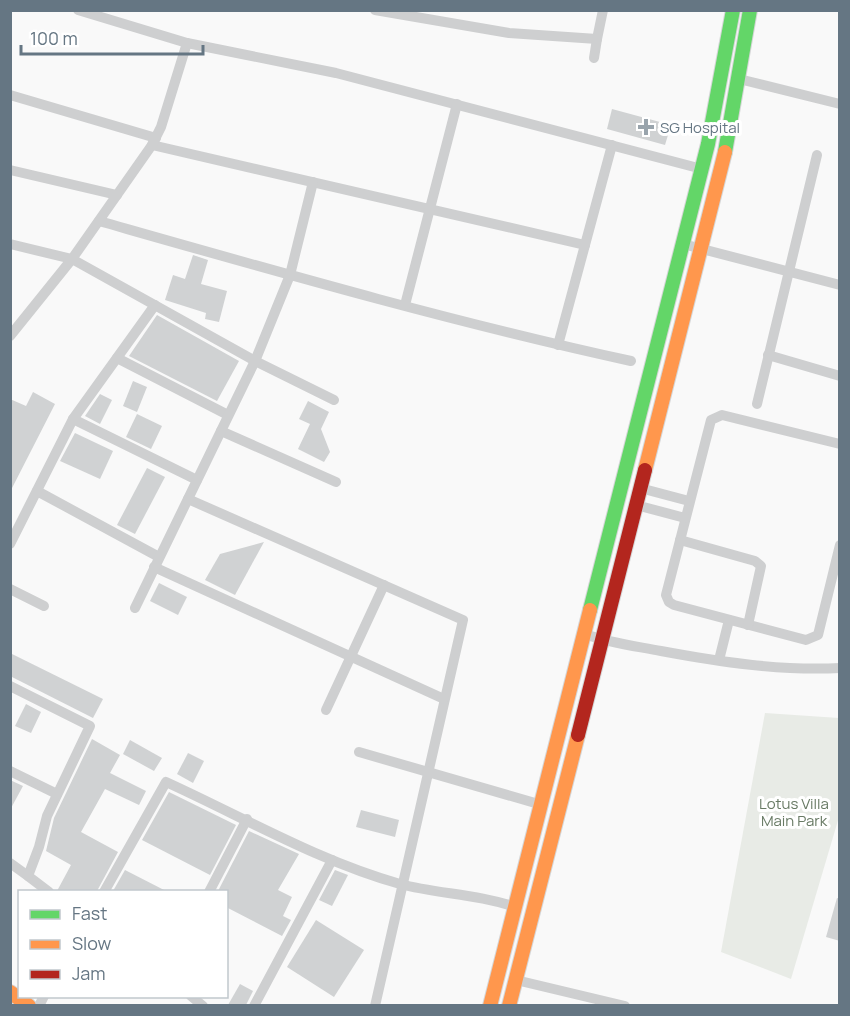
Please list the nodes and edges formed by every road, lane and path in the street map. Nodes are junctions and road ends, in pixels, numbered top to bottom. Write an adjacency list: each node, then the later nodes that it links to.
1 (78, 10): 7 (street)
2 (375, 10): 6 (street)
3 (603, 10): 6 (street)
4 (733, 10): 16 (street)
5 (750, 10): 9 (street)
6 (597, 39): 8 (street)
7 (187, 42): 11 (street); 13 (street)
8 (594, 58)
9 (739, 79): 12 (street); 25 (street)
10 (10, 95): 13 (street)
11 (457, 104): 14 (street); 20 (street)
12 (840, 104)
13 (154, 141): 18 (street); 19 (street)
14 (612, 145): 16 (street); 24 (street)
15 (817, 155): 27 (street)
16 (702, 169): 23 (street)
17 (10, 170): 19 (street)
18 (313, 182): 20 (street); 28 (street)
19 (117, 195): 21 (street)
20 (430, 209): 24 (street); 31 (street)
21 (99, 221): 26 (street); 28 (street)
22 (10, 244): 26 (street)
23 (683, 244): 25 (street); 65 (street)
24 (585, 245): 35 (street)
25 (700, 249): 27 (street); 49 (street)
26 (72, 259): 30 (street); 33 (street)
27 (789, 273): 29 (street); 36 (street)
28 (290, 274): 31 (street); 38 (street)
29 (840, 285)
30 (155, 305): 37 (street); 38 (street)
31 (405, 305): 35 (street)
32 (10, 318): 33 (street)
33 (22, 321): 34 (street)
34 (10, 336)
35 (558, 345): 39 (street)
36 (768, 355): 40 (street); 42 (street)
37 (117, 358): 43 (street); 44 (street)
38 (255, 361): 41 (street); 43 (street)
39 (631, 361)
40 (840, 376)
41 (334, 400)
42 (757, 404)
43 (228, 415): 45 (street)
44 (73, 419): 47 (street); 50 (street)
45 (221, 431): 47 (street); 48 (street)
46 (840, 444): 52 (street)
47 (197, 480): 51 (street)
48 (336, 482)
49 (640, 488): 52 (street); 53 (street)
50 (37, 491): 56 (street); 58 (street)
51 (188, 499): 58 (street); 59 (street)
52 (689, 501): 54 (street)
53 (636, 505): 54 (street); 66 (street)
54 (685, 518): 55 (street)
55 (680, 540): 63 (street); 64 (street)
56 (10, 543)
57 (840, 545): 64 (street)
58 (157, 562): 62 (street); 67 (street)
59 (384, 585): 67 (street); 71 (street)
60 (10, 589): 61 (street)
61 (44, 606)
62 (135, 608)
63 (729, 620): 64 (street); 68 (street)
64 (748, 625)
65 (585, 634): 66 (street); 77 (street)
66 (602, 640): 68 (street); 87 (street)
67 (352, 657): 71 (street); 72 (street)
68 (720, 660): 69 (street)
69 (840, 668)
70 (10, 686): 76 (street)
71 (444, 699): 75 (street)
72 (326, 710)
73 (360, 752): 75 (street)
74 (10, 771): 76 (street)
75 (427, 774): 77 (street); 82 (street)
76 (57, 794): 81 (street)
77 (542, 805): 86 (street)
78 (248, 819): 79 (street); 84 (street); 85 (street)
79 (332, 860): 82 (street); 89 (street)
80 (10, 863): 81 (street)
81 (28, 876): 83 (street)
82 (401, 884): 86 (street); 90 (street)
83 (48, 890)
84 (105, 890)
85 (210, 890)
86 (515, 908): 91 (street)
87 (516, 980): 88 (street); 92 (street)
88 (608, 1004): 93 (street)
89 (254, 1005)
90 (375, 1005)
91 (490, 1005)
92 (509, 1005)
93 (625, 1005)

